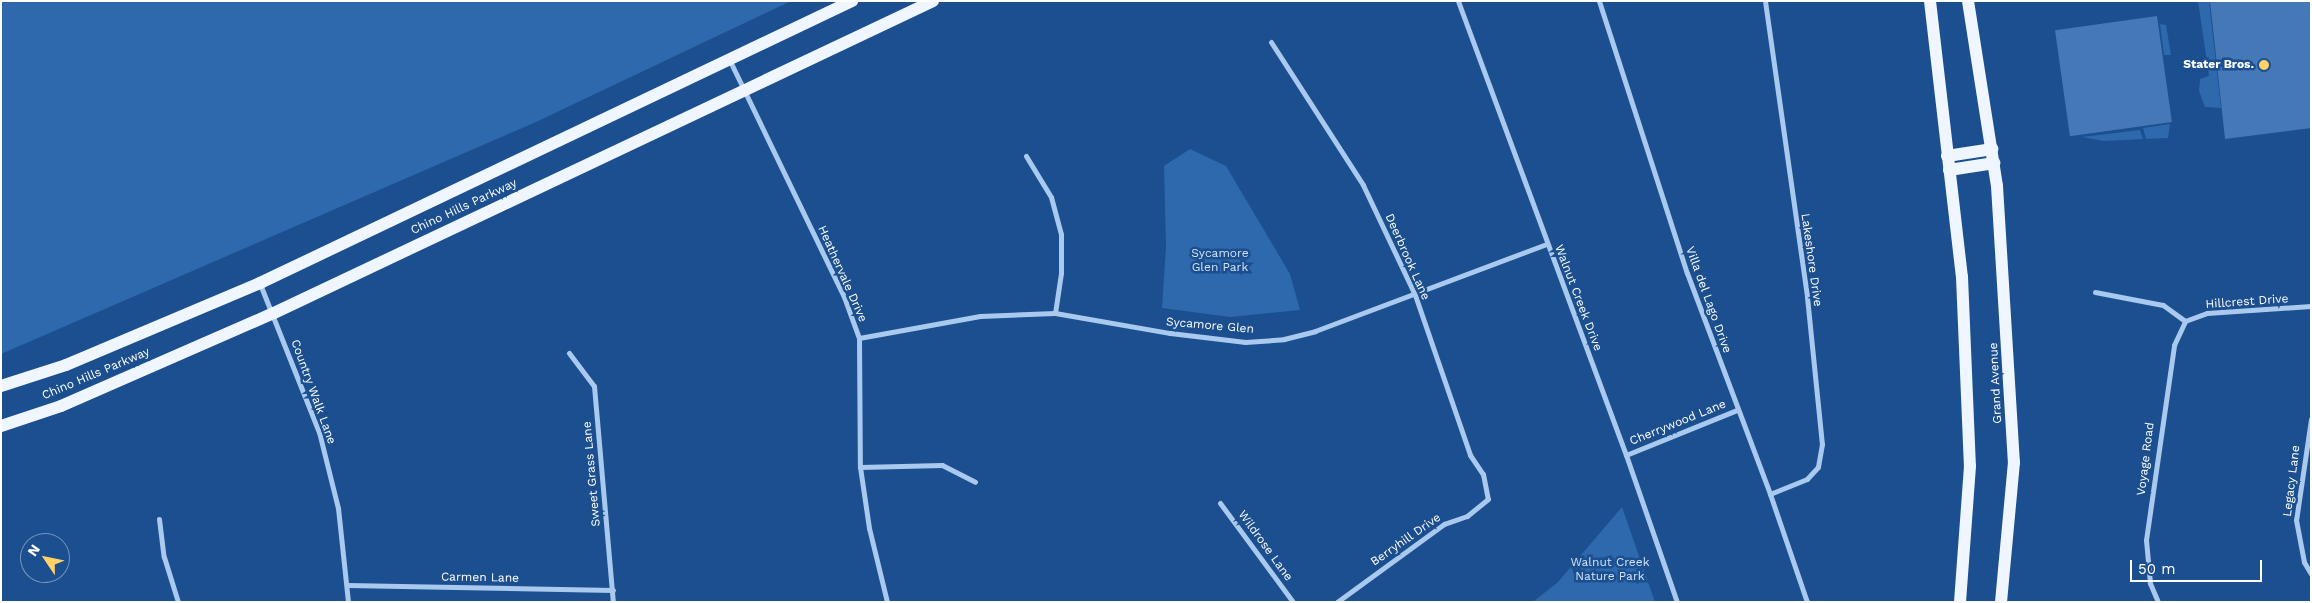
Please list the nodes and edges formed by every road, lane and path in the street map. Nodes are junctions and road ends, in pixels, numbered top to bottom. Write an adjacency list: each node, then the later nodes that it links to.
1 (852, 1): 9 (main road, Chino Hills Parkway)
2 (933, 1): 10 (main road, Chino Hills Parkway)
3 (1458, 1): 16 (street, Walnut Creek Drive)
4 (1599, 1): 27 (street, Villa del Lago Drive)
5 (1765, 1): 33 (street, Lakeshore Drive)
6 (1930, 1): 13 (main road)
7 (1968, 1): 11 (main road, Grand Avenue)
8 (1271, 42): 19 (street, Deerbrook Lane)
9 (729, 58): 10 (street, Heathervale Drive); 17 (main road, Chino Hills Parkway)
10 (744, 90): 21 (main road, Chino Hills Parkway); 24 (street, Heathervale Drive)
11 (1992, 149): 13 (main road); 14 (main road, Grand Avenue)
12 (1026, 156): 22 (street)
13 (1947, 156): 15 (main road)
14 (1994, 163): 15 (main road); 50 (main road, Grand Avenue)
15 (1949, 170): 49 (main road)
16 (1547, 244): 19 (street, Sycamore Glen); 30 (street, Walnut Creek Drive)
17 (260, 283): 21 (street, Country Walk Lane); 26 (main road, Chino Hills Parkway)
18 (2095, 292): 23 (street)
19 (1415, 295): 22 (street, Sycamore Glen); 34 (street, Deerbrook Lane)
20 (2311, 306): 23 (street, Hillcrest Drive)
21 (274, 313): 29 (main road, Chino Hills Parkway); 38 (street, Country Walk Lane)
22 (1055, 313): 24 (street, Sycamore Glen)
23 (2185, 321): 40 (street, Voyage Road)
24 (859, 338): 31 (street, Heathervale Drive)
25 (569, 353): 39 (street, Sweet Grass Lane)
26 (1, 386)
27 (1737, 410): 30 (street, Cherrywood Lane); 33 (street, Villa del Lago Drive)
28 (2311, 419): 37 (street, Legacy Lane)
29 (1, 426)
30 (1626, 455): 47 (street, Walnut Creek Drive)
31 (860, 467): 32 (street); 44 (street, Heathervale Drive)
32 (975, 482)
33 (1770, 494): 48 (street, Villa del Lago Drive)
34 (1488, 498): 46 (street, Berryhill Drive)
35 (1220, 503): 45 (street, Wildrose Lane)
36 (159, 519): 41 (street)
37 (2311, 574)
38 (347, 585): 39 (street, Carmen Lane); 42 (street, Country Walk Lane)
39 (613, 590): 43 (street, Sweet Grass Lane)
40 (2157, 600): 51 (street)
41 (178, 602)
42 (348, 602)
43 (613, 602)
44 (887, 602)
45 (1293, 602)
46 (1337, 602)
47 (1677, 602)
48 (1807, 602)
49 (1960, 602)
50 (2000, 602)
51 (2151, 602)

